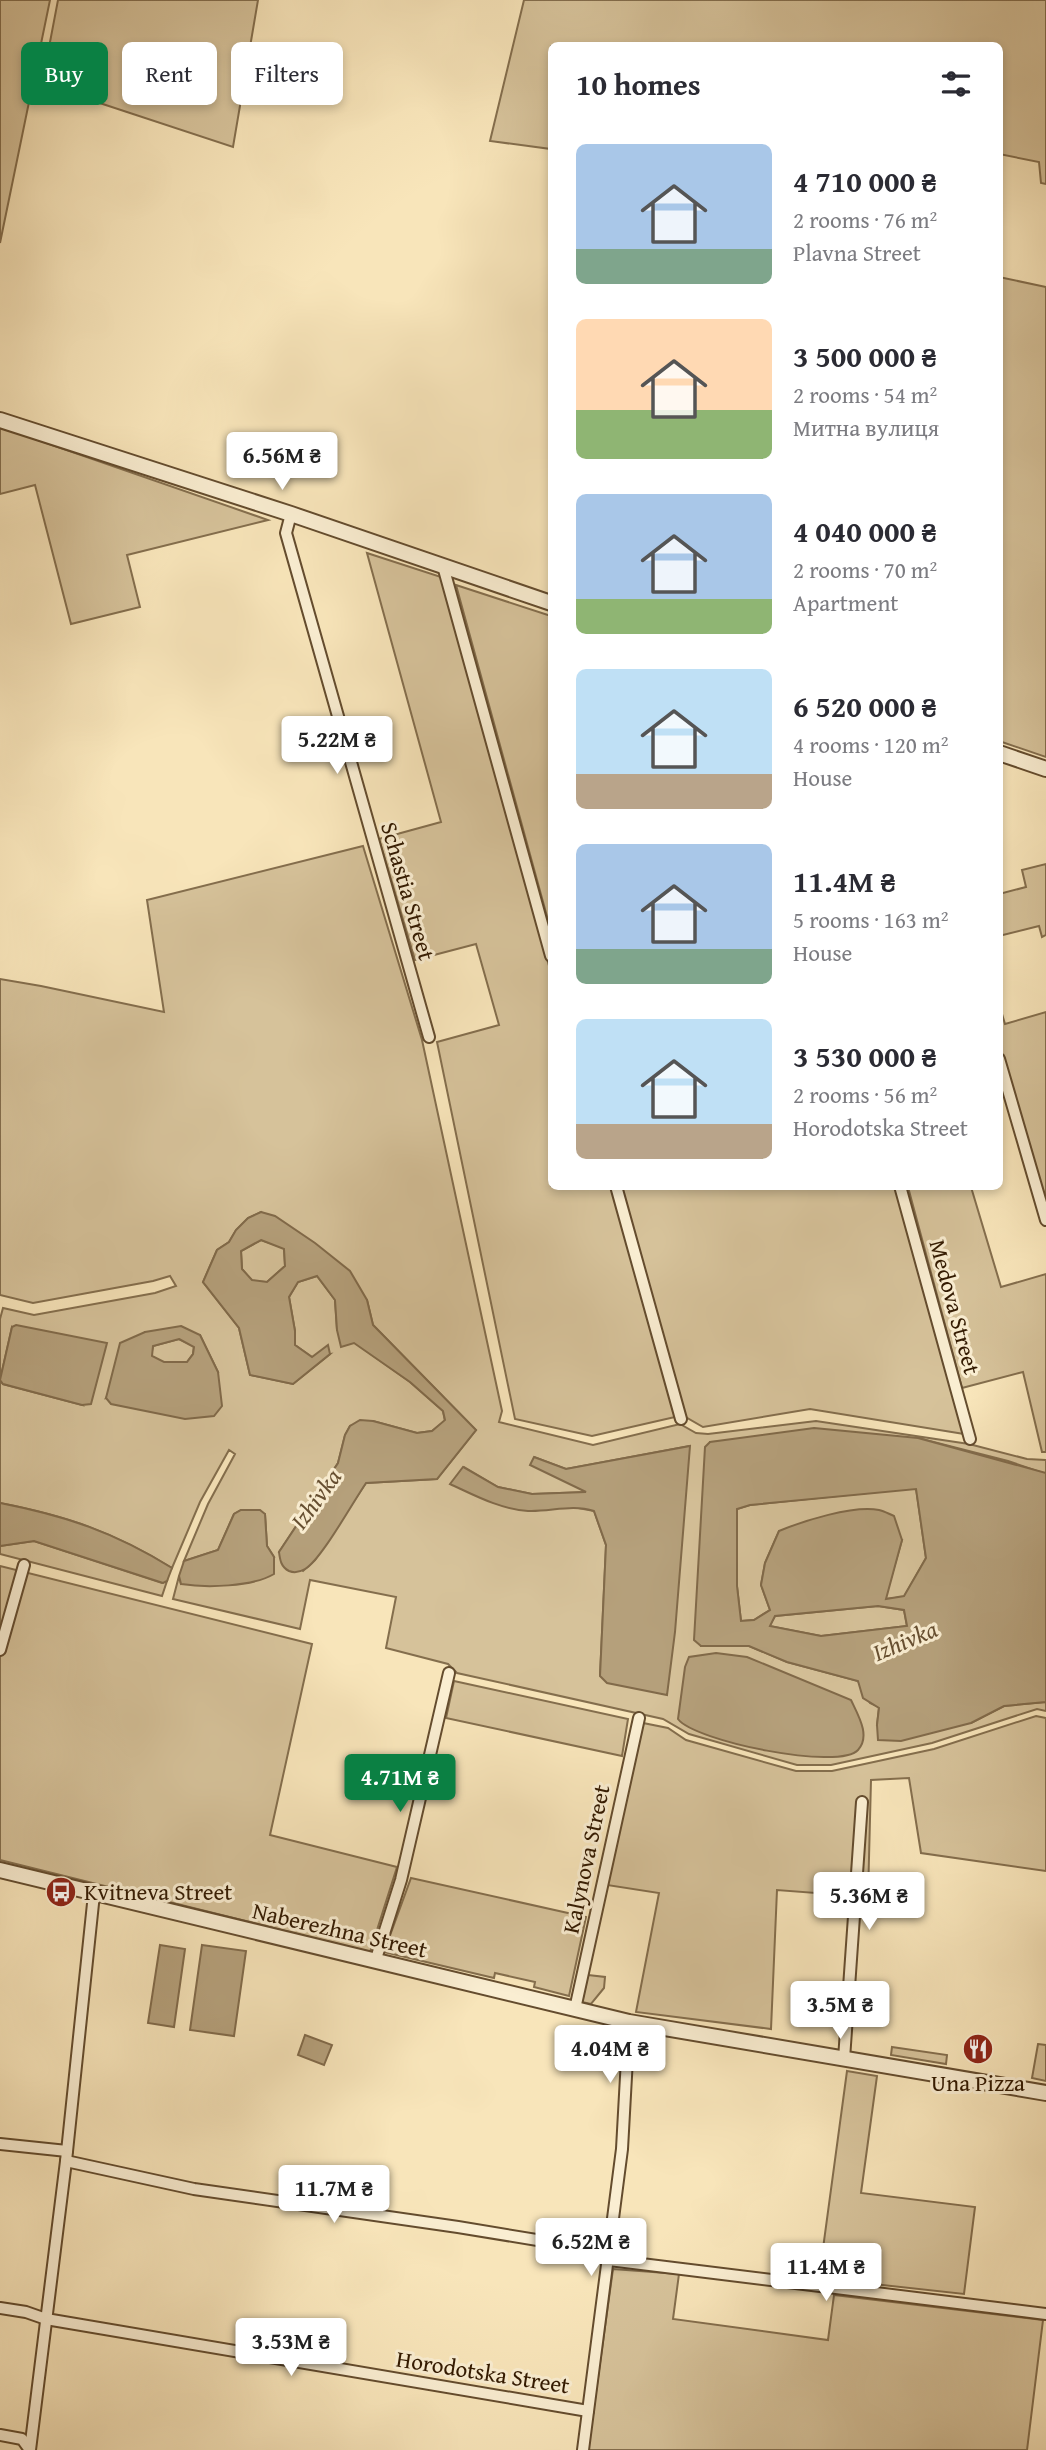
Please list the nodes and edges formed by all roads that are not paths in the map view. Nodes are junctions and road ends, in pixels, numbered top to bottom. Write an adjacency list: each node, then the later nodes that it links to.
1 (0, 420): 2 (street)
2 (291, 514): 3 (street); 8 (street, Schastia Street)
3 (443, 566): 4 (street); 7 (street)
4 (548, 602)
5 (1003, 755): 6 (street)
6 (1046, 769)
7 (548, 945)
8 (429, 1037)
9 (1003, 1073): 12 (street)
10 (617, 1190): 13 (street)
11 (901, 1190): 14 (street, Medova Street)
12 (1046, 1220)
13 (681, 1419)
14 (970, 1439)
15 (24, 1565): 16 (street)
16 (0, 1650)
17 (449, 1673): 22 (street)
18 (639, 1718): 23 (street, Kalynova Street)
19 (862, 1802): 25 (street)
20 (0, 1870): 21 (street, Naberezhna Street)
21 (94, 1894): 22 (street, Naberezhna Street); 28 (street)
22 (375, 1962): 23 (street, Naberezhna Street)
23 (575, 2009): 24 (street, Naberezhna Street)
24 (629, 2022): 25 (street, Naberezhna Street); 29 (street)
25 (844, 2059): 26 (street, Naberezhna Street)
26 (1046, 2093)
27 (0, 2144): 28 (street)
28 (66, 2156): 29 (street); 32 (street)
29 (609, 2256): 31 (street); 33 (street)
30 (0, 2308): 32 (street, Horodotska Street)
31 (1046, 2314)
32 (46, 2319): 33 (street, Horodotska Street); 35 (street)
33 (588, 2411): 36 (street)
34 (0, 2435): 35 (street)
35 (30, 2450)
36 (583, 2450)

